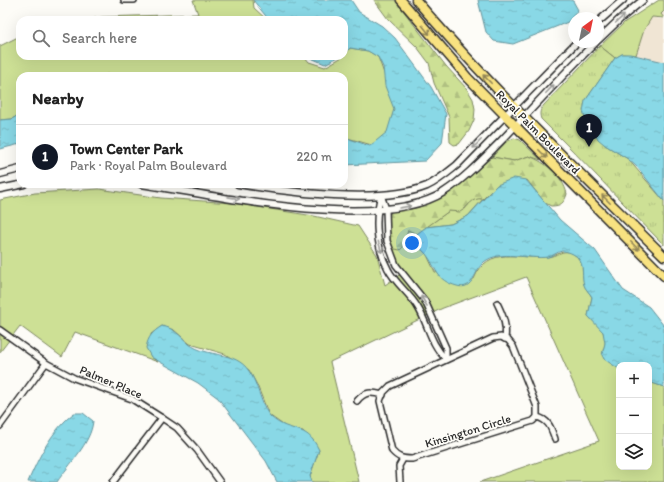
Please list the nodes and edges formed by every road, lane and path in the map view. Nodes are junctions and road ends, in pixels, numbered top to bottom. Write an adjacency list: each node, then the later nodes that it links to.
1 (124, 0): 2 (street)
2 (134, 0)
3 (401, 0): 12 (main road, Royal Palm Boulevard, one-way to 12)
4 (416, 0): 11 (main road, Royal Palm Boulevard, one-way to 4)
5 (623, 0): 7 (street)
6 (643, 0): 8 (street, one-way to 6)
7 (604, 17)
8 (604, 34)
9 (571, 48): 11 (street)
10 (590, 48): 13 (street, one-way to 10)
11 (514, 107): 12 (street); 13 (main road, Royal Palm Boulevard)
12 (505, 116): 14 (main road, Royal Palm Boulevard); 21 (street, one-way to 21)
13 (524, 118): 14 (street); 24 (main road, Royal Palm Boulevard, one-way to 13)
14 (515, 127): 22 (street, one-way to 14); 25 (main road, Royal Palm Boulevard, one-way to 25)
15 (16, 170): 16 (street)
16 (0, 174)
17 (16, 186): 20 (street)
18 (166, 188): 23 (street, one-way to 23)
19 (263, 188): 21 (street)
20 (0, 189)
21 (381, 195): 22 (street); 23 (street)
22 (386, 209): 23 (street); 28 (street, one-way to 22)
23 (377, 210): 30 (street, one-way to 30)
24 (664, 256)
25 (664, 276)
26 (497, 302): 29 (street)
27 (0, 330): 32 (street, Palmer Place)
28 (440, 336): 30 (street); 31 (street)
29 (505, 339): 31 (street); 35 (street)
30 (432, 340): 31 (street)
31 (446, 359): 33 (street)
32 (46, 363): 36 (street, Palmer Place); 37 (street)
33 (383, 395): 34 (street); 39 (street)
34 (357, 400)
35 (537, 417): 38 (street); 39 (street, Kinsington Circle)
36 (162, 418): 40 (street); 41 (street, Palmer Place)
37 (0, 426)
38 (555, 439)
39 (403, 459): 42 (street)
40 (113, 482)
41 (220, 482)
42 (400, 482)

